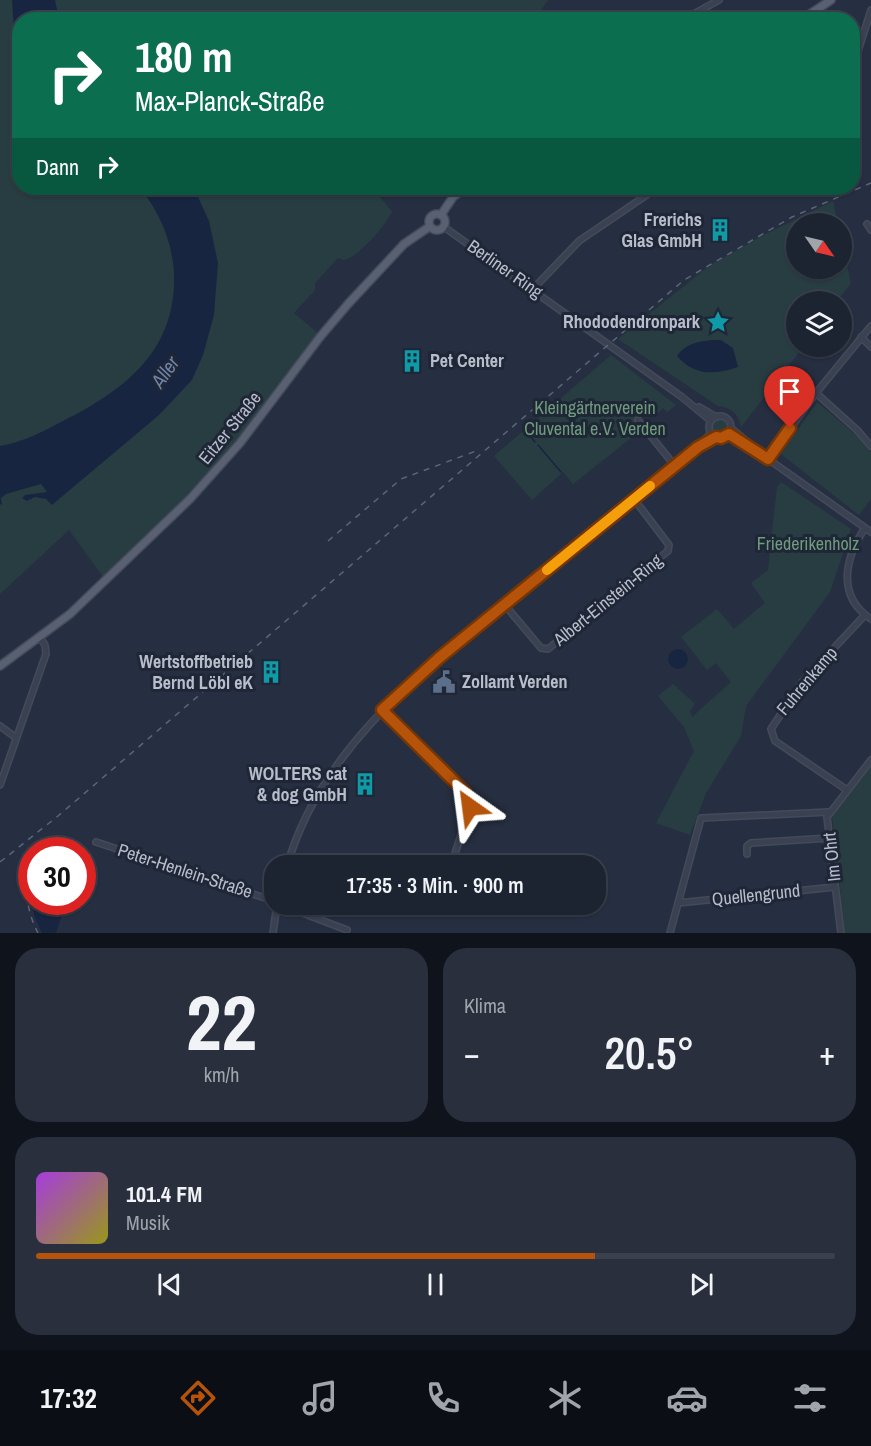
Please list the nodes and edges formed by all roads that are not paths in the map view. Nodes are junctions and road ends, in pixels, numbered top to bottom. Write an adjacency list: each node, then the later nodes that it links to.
1 (719, 0): 4 (street)
2 (831, 0): 5 (main road)
3 (871, 10): 6 (street)
4 (697, 12)
5 (813, 12)
6 (860, 39)
7 (456, 195): 9 (main road)
8 (647, 195): 14 (street)
9 (441, 215): 11 (main road); 12 (main road)
10 (867, 224): 13 (street)
11 (429, 227): 12 (main road); 32 (main road, Eitzer Straße)
12 (444, 227): 14 (street, Berliner Ring)
13 (871, 231)
14 (533, 289): 19 (street, Berliner Ring)
15 (871, 326): 16 (street)
16 (861, 337): 17 (street); 18 (street)
17 (871, 346)
18 (816, 393): 23 (street); 24 (street)
19 (713, 419): 21 (street, Berliner Ring); 22 (street)
20 (638, 420): 25 (street)
21 (730, 431): 22 (street); 24 (street)
22 (713, 435): 25 (street)
23 (871, 446)
24 (768, 459): 27 (street)
25 (675, 466): 26 (street)
26 (634, 499): 29 (street); 29 (street, Albert-Einstein-Ring)
27 (865, 528): 28 (street); 30 (street)
28 (871, 532)
29 (504, 604): 34 (street)
30 (865, 615): 31 (street); 39 (street, Fuhrenkamp)
31 (871, 619)
32 (40, 638): 33 (main road, Eitzer Straße); 36 (street)
33 (0, 666)
34 (382, 710): 44 (street); 45 (street)
35 (0, 726): 36 (street)
36 (15, 737): 38 (street)
37 (871, 760): 39 (street, Im Ohrt)
38 (0, 785)
39 (847, 790): 40 (street, Im Ohrt)
40 (830, 812): 41 (street, Im Ohrt); 48 (street)
41 (830, 838): 43 (street); 46 (street, Im Ohrt)
42 (96, 842): 47 (street, Peter-Henlein-Straße)
43 (747, 854)
44 (289, 855)
45 (455, 855)
46 (835, 887): 48 (street, Quellengrund); 54 (street, Im Ohrt)
47 (264, 899)
48 (678, 903): 53 (street)
49 (275, 915): 52 (street)
50 (308, 915): 51 (street, Peter-Henlein-Straße)
51 (347, 930)
52 (273, 933)
53 (670, 933)
54 (841, 933)

